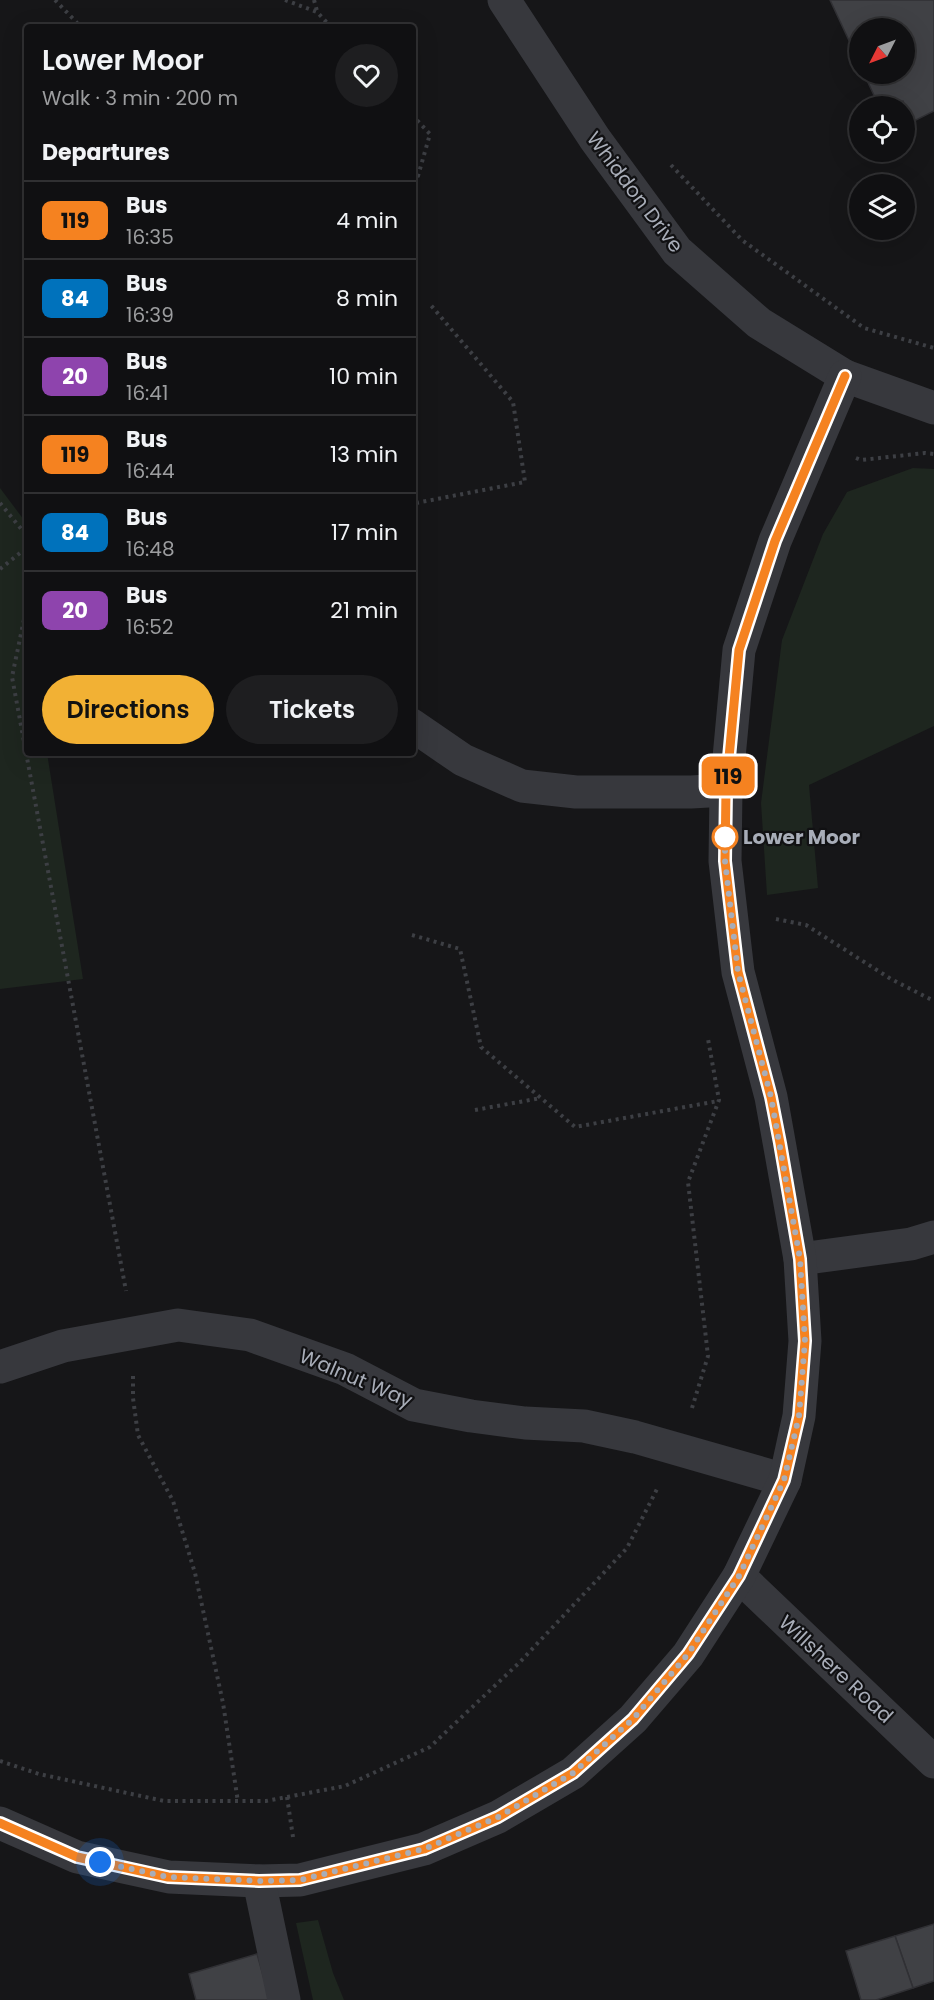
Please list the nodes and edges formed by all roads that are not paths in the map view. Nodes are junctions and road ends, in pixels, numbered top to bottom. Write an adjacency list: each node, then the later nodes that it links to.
1 (504, 0): 2 (street, Whiddon Drive)
2 (845, 376): 3 (street, Whiddon Drive); 5 (street)
3 (934, 408)
4 (416, 728): 5 (street)
5 (726, 790): 7 (street)
6 (934, 1238): 7 (street)
7 (800, 1259): 9 (street)
8 (0, 1367): 9 (street, Walnut Way)
9 (784, 1480): 10 (street)
10 (739, 1576): 11 (street, Willshere Road); 13 (street)
11 (934, 1762)
12 (0, 1823): 13 (street)
13 (259, 1881): 14 (street)
14 (284, 2000)

